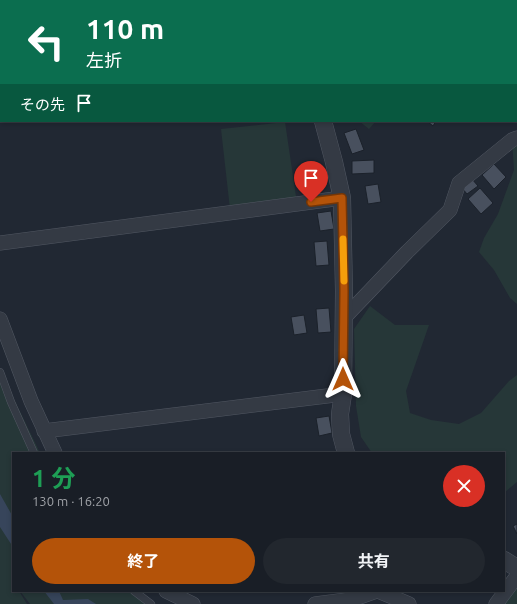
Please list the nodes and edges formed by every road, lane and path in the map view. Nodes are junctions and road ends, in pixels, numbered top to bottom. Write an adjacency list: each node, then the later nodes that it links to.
1 (323, 122): 3 (street)
2 (517, 138): 6 (street)
3 (342, 198): 4 (street); 6 (street)
4 (0, 243)
5 (0, 319): 9 (street)
6 (343, 319): 8 (street)
7 (0, 372): 10 (lane)
8 (343, 394): 9 (street); 12 (street)
9 (44, 431): 11 (street)
10 (34, 452)
11 (55, 452)
12 (346, 452)
13 (505, 561): 14 (street)
14 (517, 568)
15 (517, 576): 24 (street)
16 (135, 592): 20 (lane)
17 (168, 592): 21 (street)
18 (375, 592): 22 (street)
19 (380, 592): 23 (street)
20 (151, 604)
21 (194, 604)
22 (315, 604)
23 (409, 604)
24 (496, 604)

